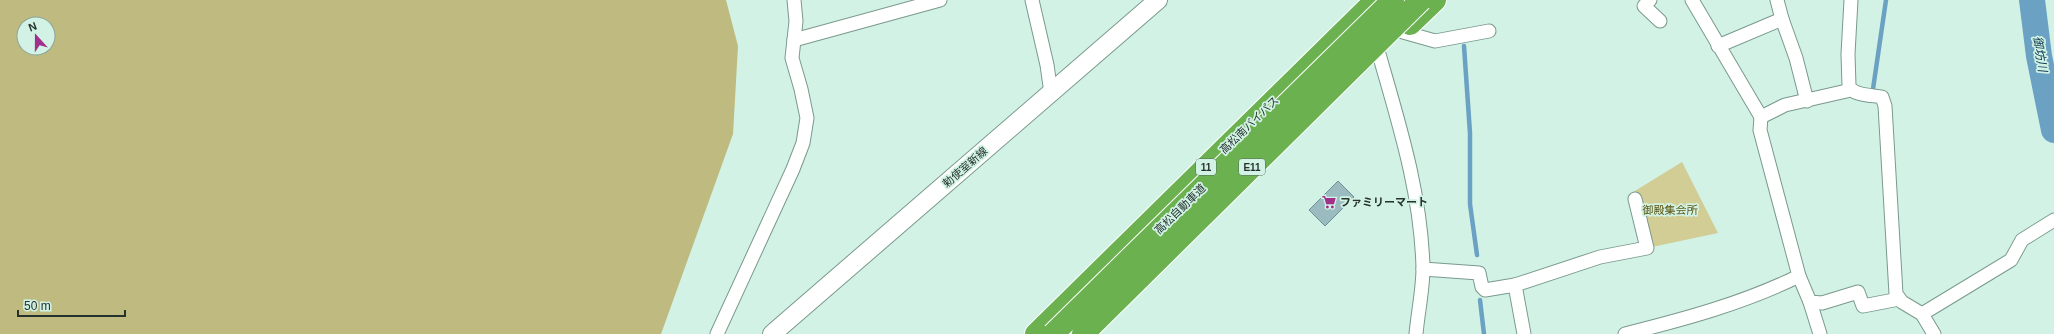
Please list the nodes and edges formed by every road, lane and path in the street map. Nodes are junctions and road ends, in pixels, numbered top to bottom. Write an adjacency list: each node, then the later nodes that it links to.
1 (794, 0): 17 (street)
2 (940, 0): 17 (street)
3 (1032, 0): 21 (street)
4 (1158, 0): 21 (main road, 勅使室新線)
5 (1393, 0): 35 (highway, 高松自動車道 / E11, bridge)
6 (1421, 0): 36 (highway, 高松自動車道 / E11, bridge)
7 (1435, 0): 16 (highway)
8 (1650, 0): 14 (street)
9 (1692, 0): 18 (street)
10 (1777, 0): 13 (street)
11 (1851, 0): 20 (street)
12 (1369, 3): 19 (street); 34 (highway, 高松南バイパス / 11)
13 (1782, 19): 18 (street); 22 (street)
14 (1660, 21)
15 (1489, 31): 16 (street)
16 (1403, 32): 19 (highway)
17 (794, 40): 32 (street)
18 (1718, 46): 23 (street)
19 (1379, 56): 26 (street); 37 (highway)
20 (1851, 90): 22 (street); 29 (street)
21 (1051, 93): 33 (main road, 勅使室新線)
22 (1807, 101): 23 (street)
23 (1761, 116): 27 (street)
24 (1635, 199): 28 (street)
25 (2052, 220): 31 (street)
26 (1423, 269): 28 (street); 38 (street)
27 (1799, 276): 30 (street); 40 (street)
28 (1515, 285): 39 (street)
29 (1899, 299): 30 (street); 31 (street)
30 (1810, 302): 41 (street)
31 (1922, 314): 42 (street)
32 (717, 334)
33 (772, 334)
34 (1036, 334)
35 (1053, 334)
36 (1083, 334)
37 (1096, 334)
38 (1416, 334)
39 (1524, 334)
40 (1625, 334)
41 (1820, 334)
42 (1934, 334)

